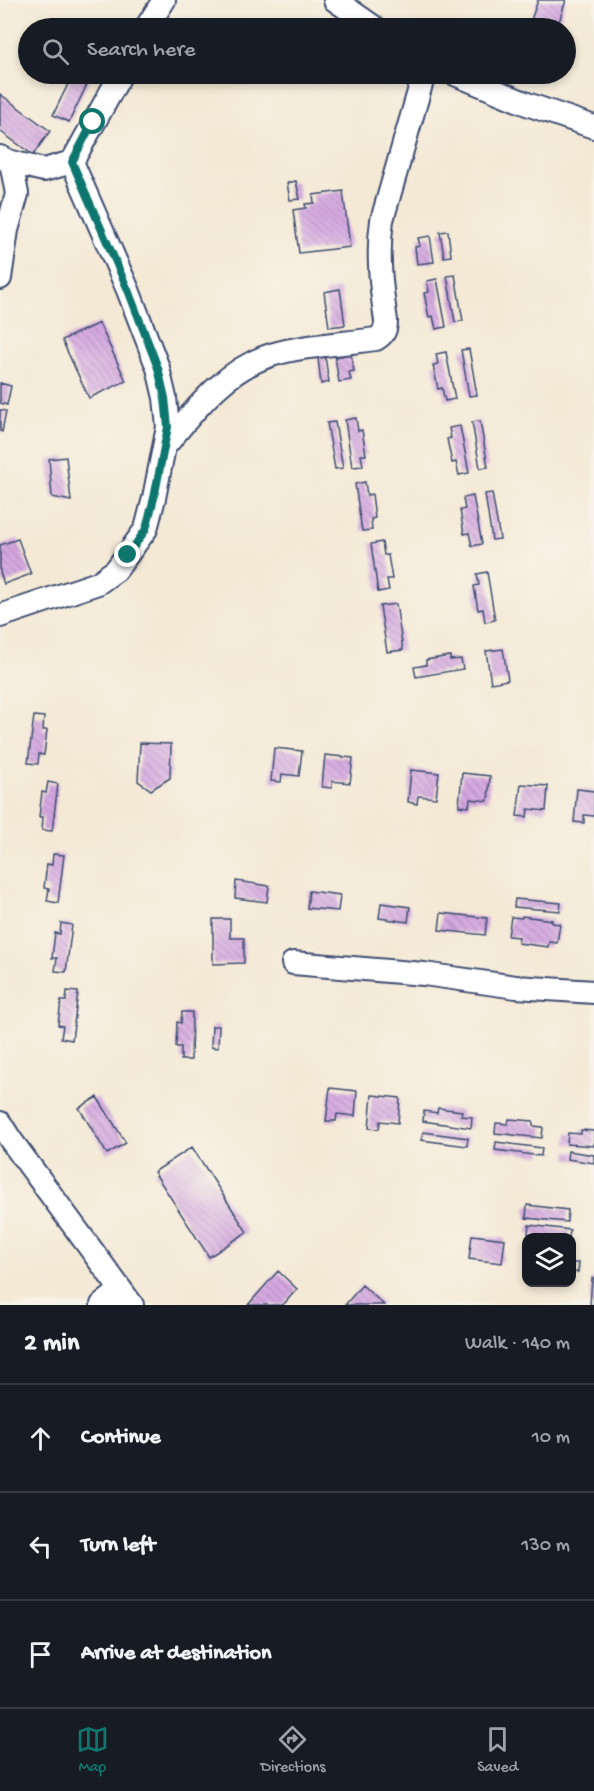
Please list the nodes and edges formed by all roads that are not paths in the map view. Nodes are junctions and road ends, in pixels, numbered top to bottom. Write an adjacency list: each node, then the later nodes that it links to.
1 (164, 0): 3 (street)
2 (335, 0): 4 (street)
3 (152, 18)
4 (361, 18)
5 (115, 84): 10 (street)
6 (421, 84): 12 (street)
7 (479, 84): 8 (street)
8 (594, 127)
9 (6, 160): 10 (street); 11 (street)
10 (72, 162): 12 (street)
11 (0, 278)
12 (163, 449): 13 (street)
13 (0, 616)
14 (293, 963): 15 (street)
15 (594, 992)
16 (0, 1123): 17 (street)
17 (127, 1298): 18 (street)
18 (102, 1305)

